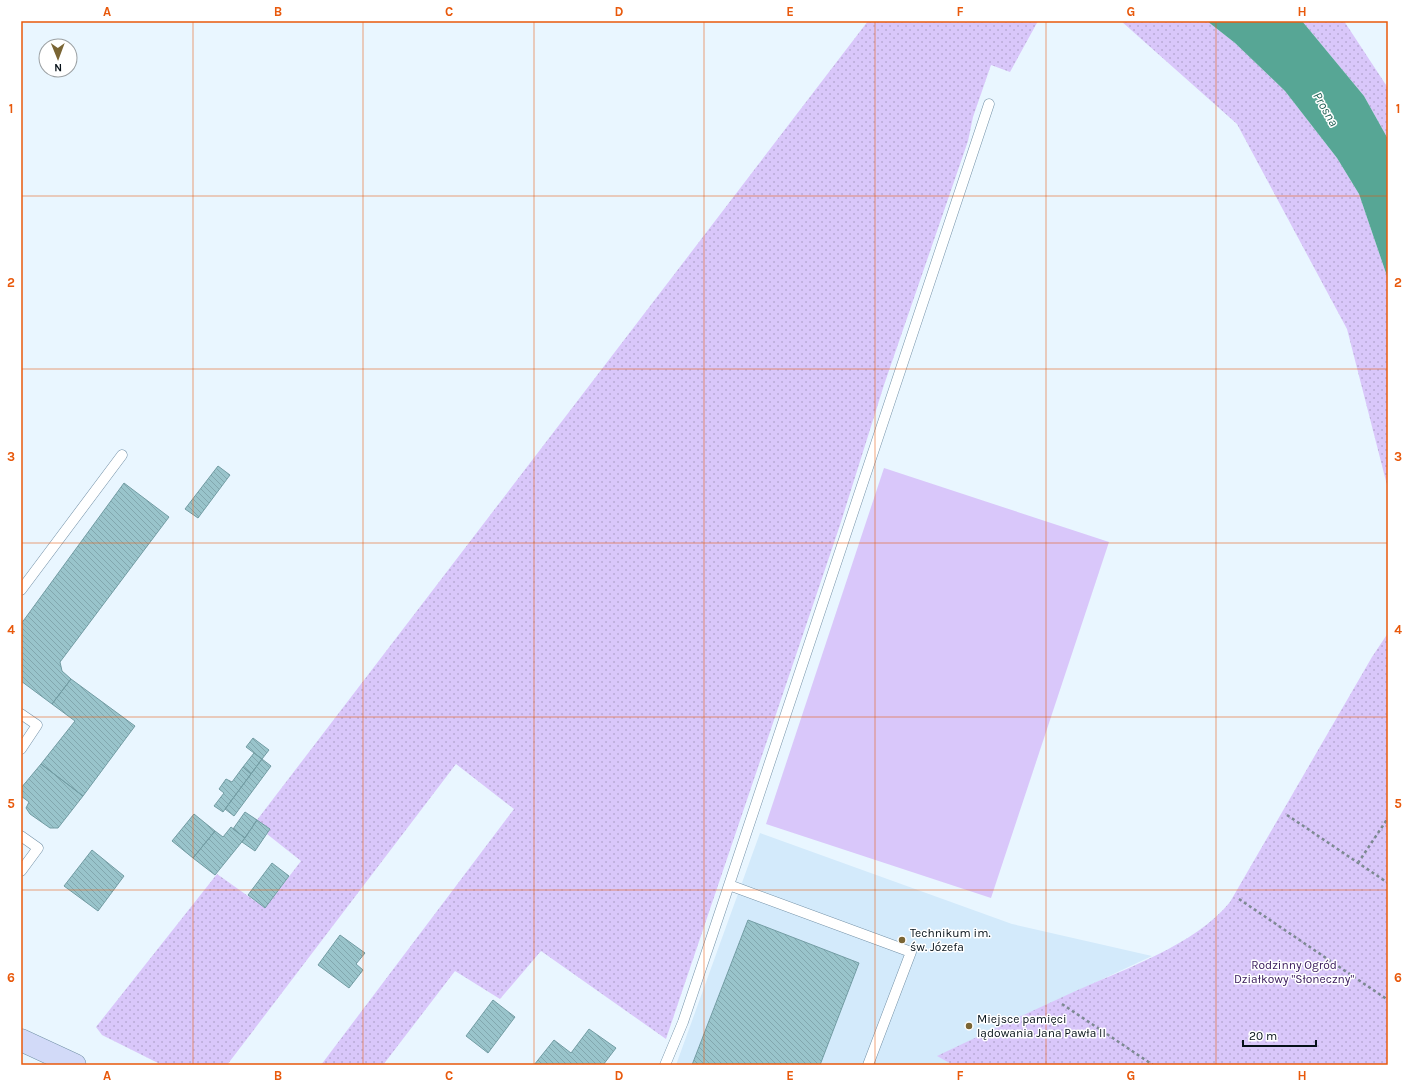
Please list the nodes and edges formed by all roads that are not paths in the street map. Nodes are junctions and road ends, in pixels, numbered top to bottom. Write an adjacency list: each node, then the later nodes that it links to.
1 (989, 104): 8 (lane)
2 (122, 455): 3 (lane)
3 (21, 590)
4 (21, 714): 5 (lane)
5 (21, 749)
6 (21, 836): 7 (lane)
7 (21, 871)
8 (729, 885): 11 (lane); 12 (lane)
9 (21, 1040): 10 (street)
10 (75, 1065)
11 (665, 1065)
12 (868, 1065)

